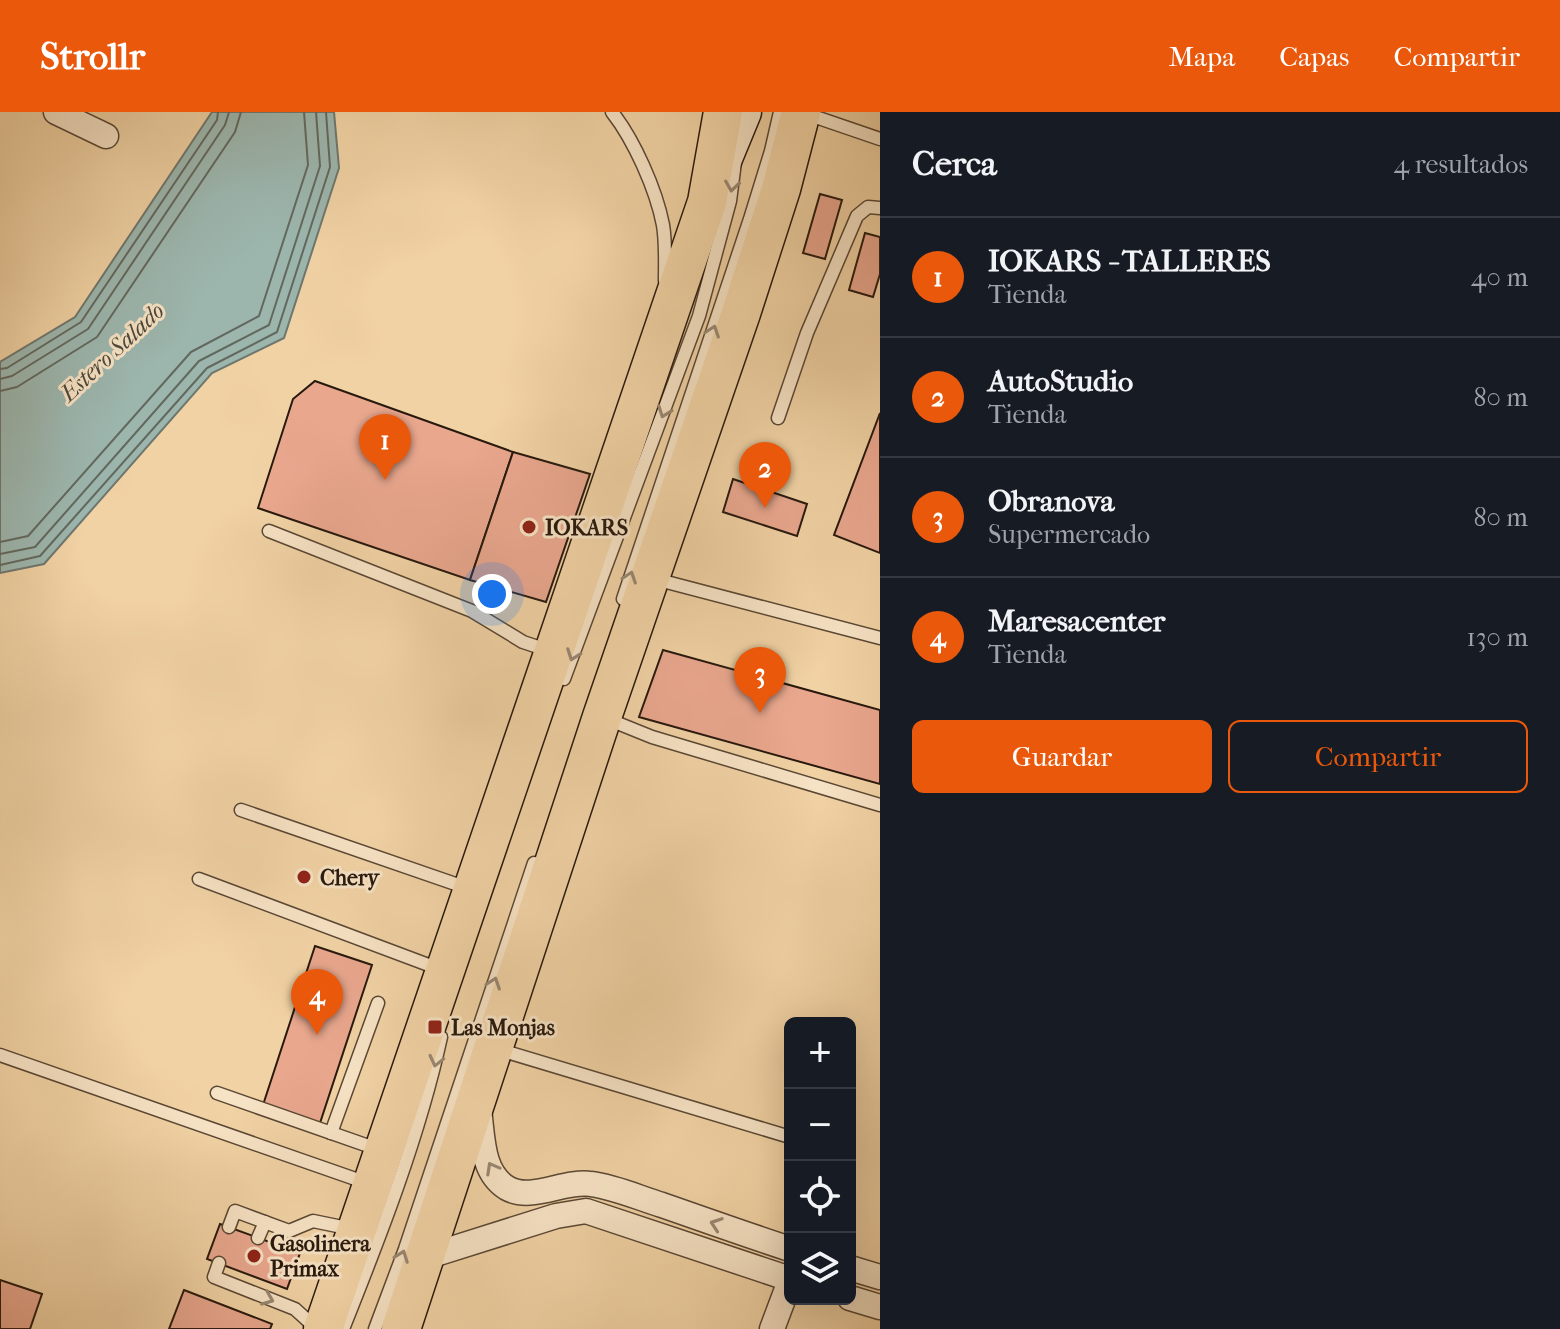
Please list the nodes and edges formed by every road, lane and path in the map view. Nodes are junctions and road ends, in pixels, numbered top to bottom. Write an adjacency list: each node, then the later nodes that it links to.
1 (56, 112): 6 (street)
2 (612, 112): 9 (lane)
3 (780, 112): 13 (lane, one-way to 3)
4 (801, 112): 7 (lane); 12 (main road)
5 (737, 114): 9 (main road); 16 (lane, one-way to 16)
6 (106, 136)
7 (880, 139)
8 (880, 208): 10 (lane)
9 (666, 319): 15 (main road)
10 (778, 418)
11 (269, 531): 15 (lane)
12 (650, 577): 14 (lane); 17 (main road)
13 (618, 612)
14 (880, 638)
15 (554, 652): 22 (main road)
16 (559, 694)
17 (602, 717): 18 (lane); 26 (main road)
18 (880, 805)
19 (241, 810): 22 (lane)
20 (537, 855): 50 (lane, one-way to 20)
21 (199, 879): 23 (lane)
22 (473, 890): 23 (main road)
23 (445, 971): 32 (main road)
24 (378, 1003): 30 (lane)
25 (443, 1026): 49 (lane, one-way to 49)
26 (494, 1048): 29 (main road); 31 (lane)
27 (0, 1055): 32 (lane)
28 (217, 1093): 30 (lane)
29 (478, 1099): 37 (street, one-way to 29); 38 (main road)
30 (331, 1133): 32 (lane)
31 (784, 1135)
32 (377, 1168): 35 (main road)
33 (265, 1222): 34 (lane); 35 (lane); 36 (lane)
34 (229, 1227)
35 (355, 1229): 48 (main road)
36 (258, 1238)
37 (784, 1247)
38 (426, 1257): 43 (street); 51 (main road)
39 (219, 1263): 44 (lane)
40 (856, 1270): 42 (street)
41 (246, 1273): 44 (lane)
42 (880, 1277)
43 (784, 1278)
44 (240, 1287): 48 (lane, one-way to 48)
45 (784, 1296): 52 (street)
46 (856, 1300): 47 (street)
47 (880, 1307)
48 (320, 1329)
49 (343, 1329)
50 (375, 1329)
51 (401, 1329)
52 (772, 1329)

